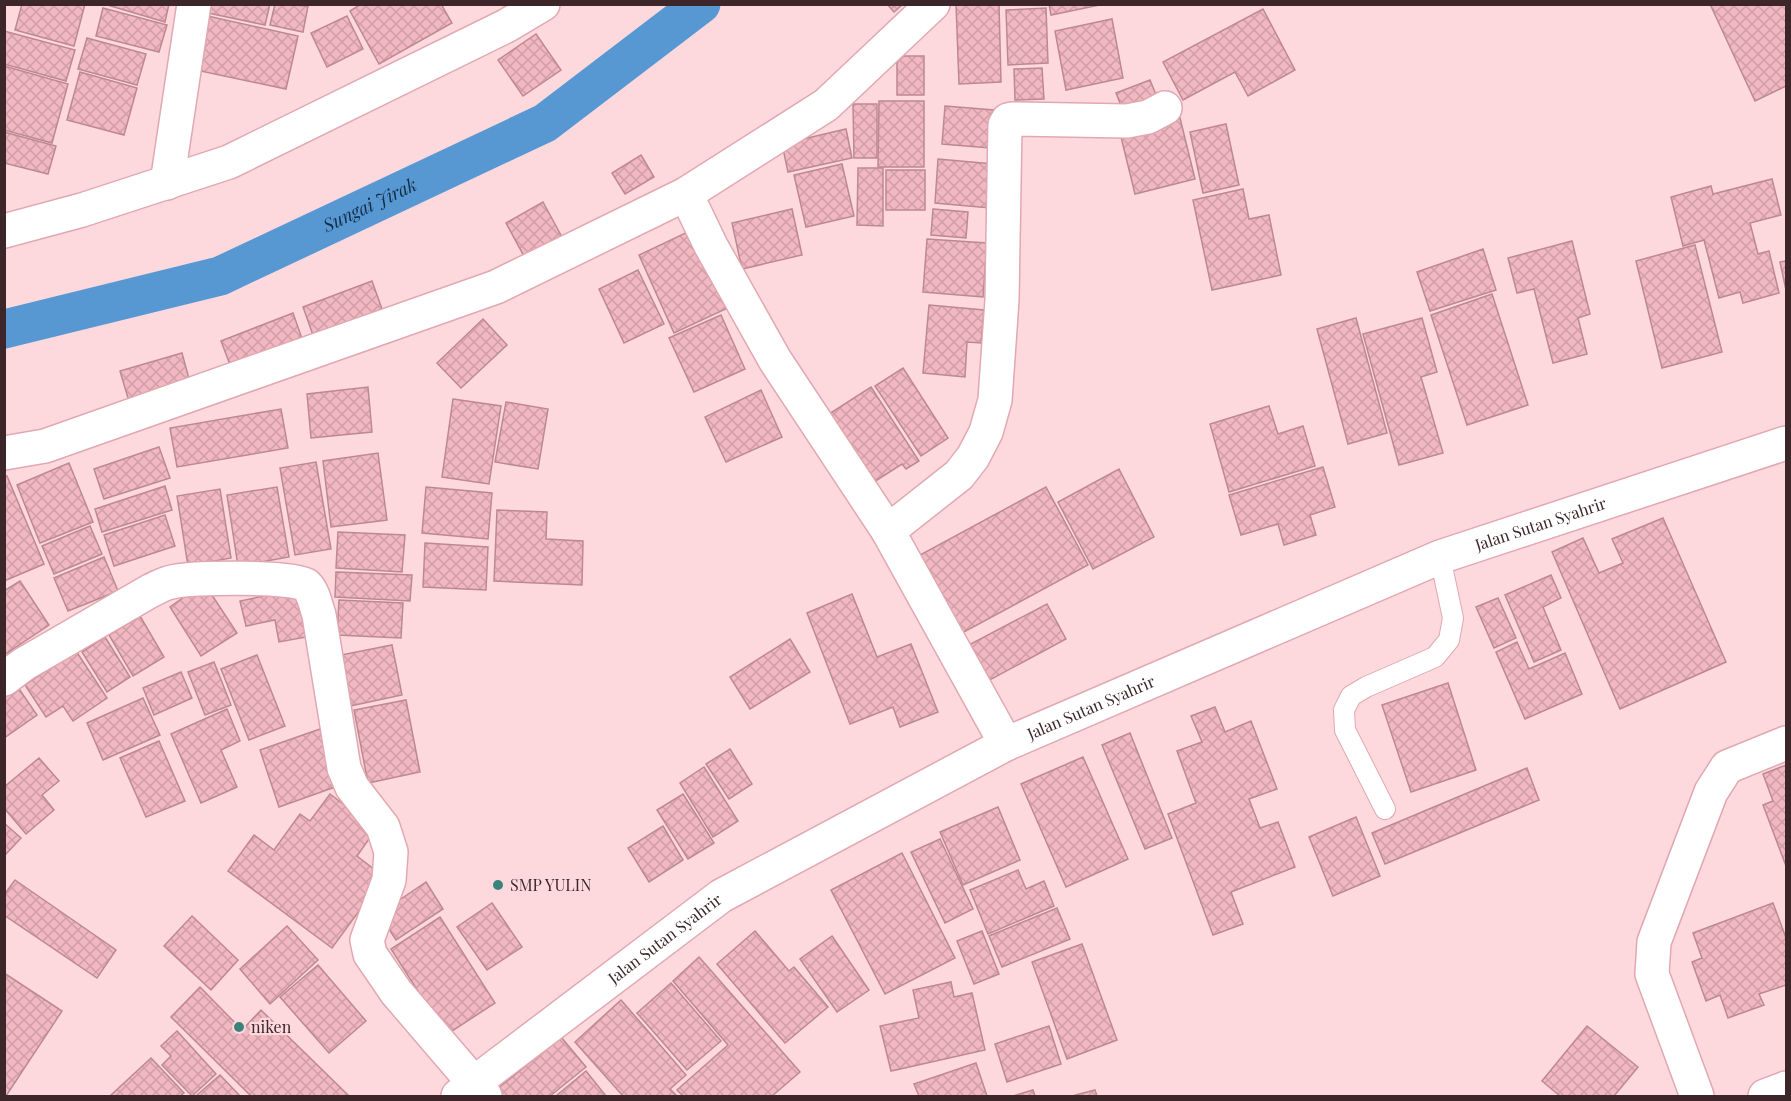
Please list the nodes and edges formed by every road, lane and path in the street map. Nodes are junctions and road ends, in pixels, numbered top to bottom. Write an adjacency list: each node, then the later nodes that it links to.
1 (194, 4): 6 (street)
2 (543, 4): 4 (street)
3 (933, 4): 7 (street)
4 (499, 15): 6 (street)
5 (1166, 108): 11 (street)
6 (167, 183): 8 (street)
7 (686, 194): 10 (street); 11 (street)
8 (4, 231)
9 (1786, 443): 12 (street, Jalan Sutan Syahrir)
10 (4, 453)
11 (888, 531): 15 (street)
12 (1440, 557): 15 (street, Jalan Sutan Syahrir); 16 (lane)
13 (4, 679): 18 (street)
14 (1786, 743): 19 (street)
15 (1006, 744): 18 (street, Jalan Sutan Syahrir)
16 (1385, 809)
17 (1786, 1088): 20 (street)
18 (472, 1092)
19 (1697, 1096)
20 (1765, 1096)

